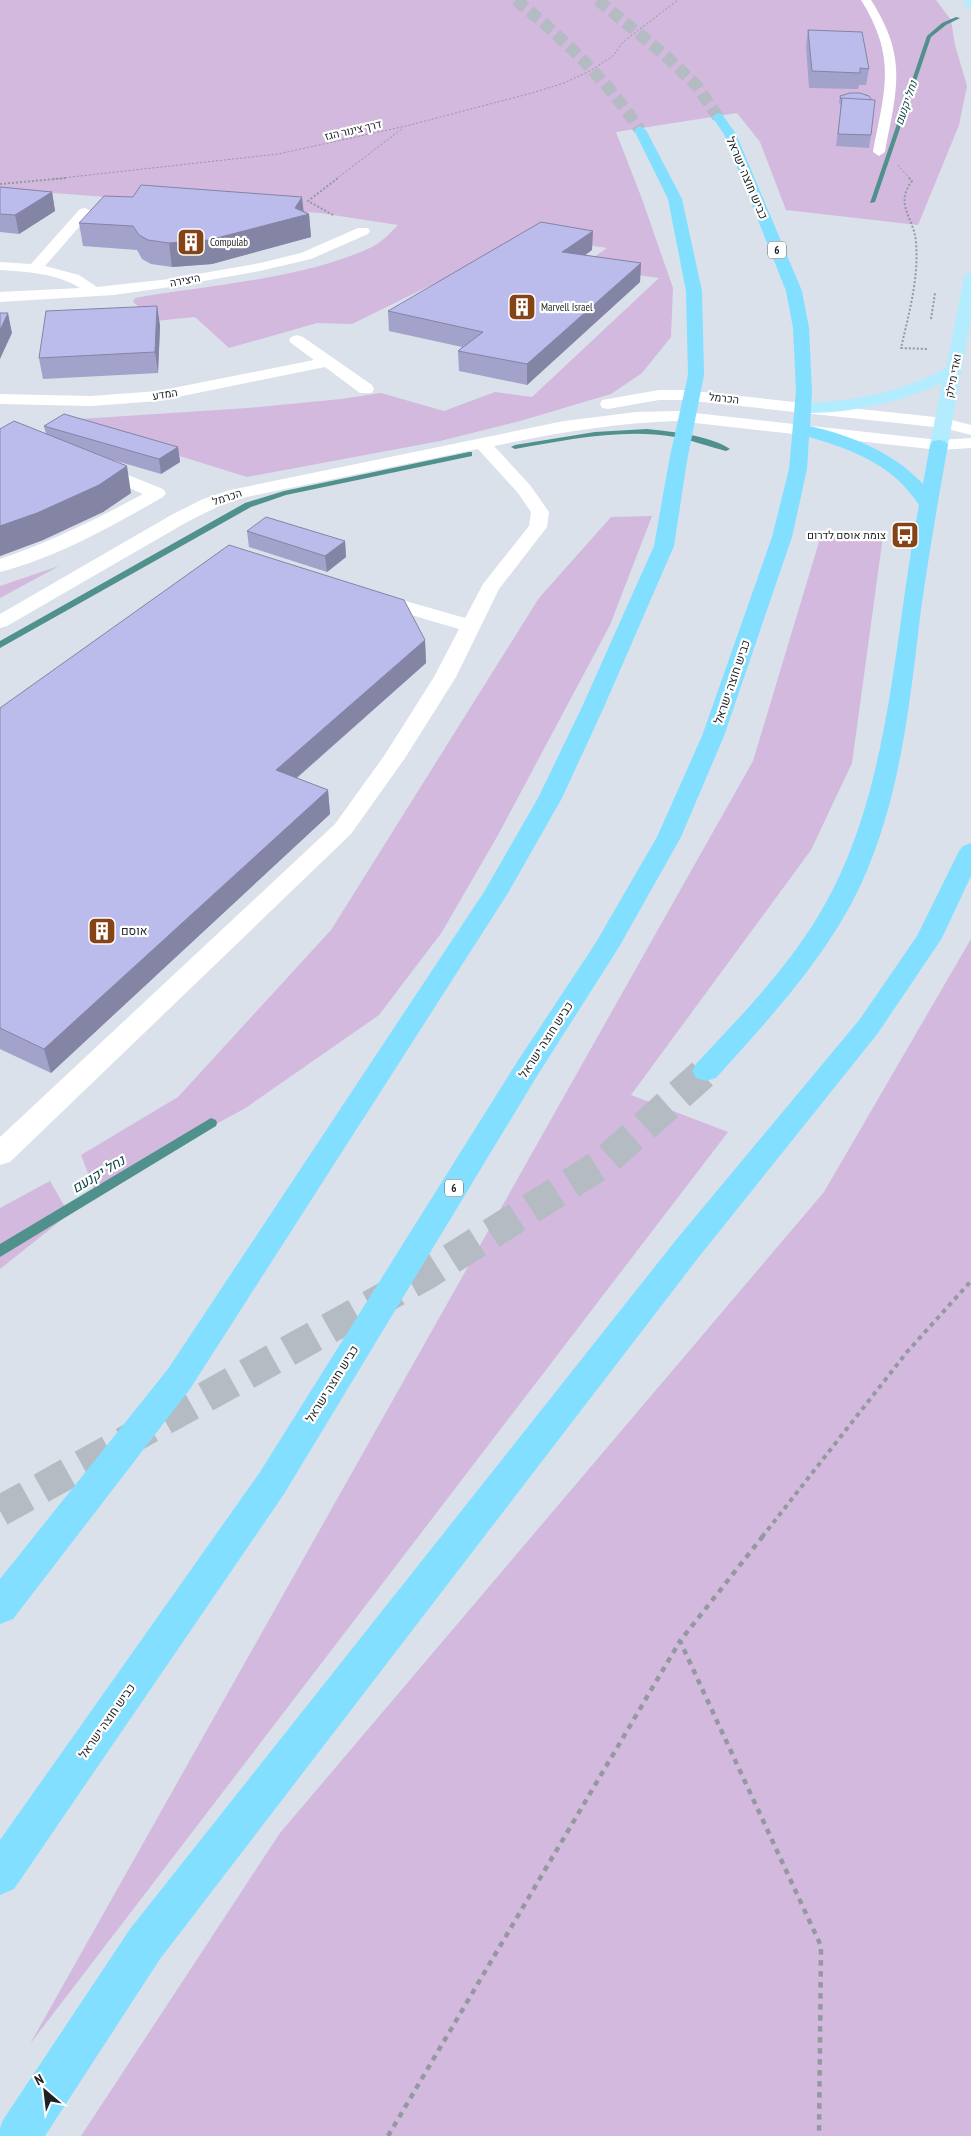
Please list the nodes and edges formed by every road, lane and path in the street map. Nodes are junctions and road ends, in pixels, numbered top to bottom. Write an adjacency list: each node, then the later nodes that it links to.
1 (678, 0): 6 (path, דרך צינור הגז)
2 (866, 0): 8 (street)
3 (968, 0): 4 (main road)
4 (971, 6)
5 (718, 117): 28 (highway, כביש חוצה ישראל / 6)
6 (406, 126): 9 (path, דרך צינור הגז); 11 (path)
7 (640, 130): 42 (highway)
8 (879, 152): 23 (path)
9 (0, 184)
10 (85, 212): 13 (street)
11 (363, 231): 15 (street, היצירה)
12 (0, 266): 13 (street)
13 (34, 270): 15 (street)
14 (971, 277): 21 (main road, ואדי מילק)
15 (93, 291): 17 (street, היצירה)
16 (935, 293): 18 (path)
17 (0, 297)
18 (931, 321)
19 (297, 340): 20 (street)
20 (327, 362): 22 (street); 24 (street, המדע)
21 (954, 370): 23 (main road); 26 (main road, ואדי מילק)
22 (366, 389)
23 (894, 398): 25 (main road)
24 (0, 399)
25 (809, 408): 26 (street, הכרמל); 29 (street, הכרמל)
26 (944, 423): 27 (street, הכרמל); 31 (main road, ואדי מילק)
27 (971, 430)
28 (804, 439): 29 (street, הכרמל); 31 (street, הכרמל); 33 (highway); 44 (highway, כביש חוצה ישראל / 6)
29 (481, 442): 36 (street, הכרמל); 37 (street)
30 (971, 443): 31 (street, הכרמל)
31 (939, 445): 33 (highway)
32 (80, 460): 34 (street)
33 (927, 504): 39 (highway)
34 (0, 566)
35 (356, 593): 37 (street)
36 (0, 622)
37 (471, 626): 40 (street)
38 (971, 851): 45 (highway)
39 (706, 1071)
40 (0, 1154)
41 (971, 1280): 43 (path)
42 (0, 1607)
43 (680, 1640): 46 (path); 47 (path)
44 (0, 1875)
45 (19, 2136)
46 (388, 2136)
47 (819, 2136)

